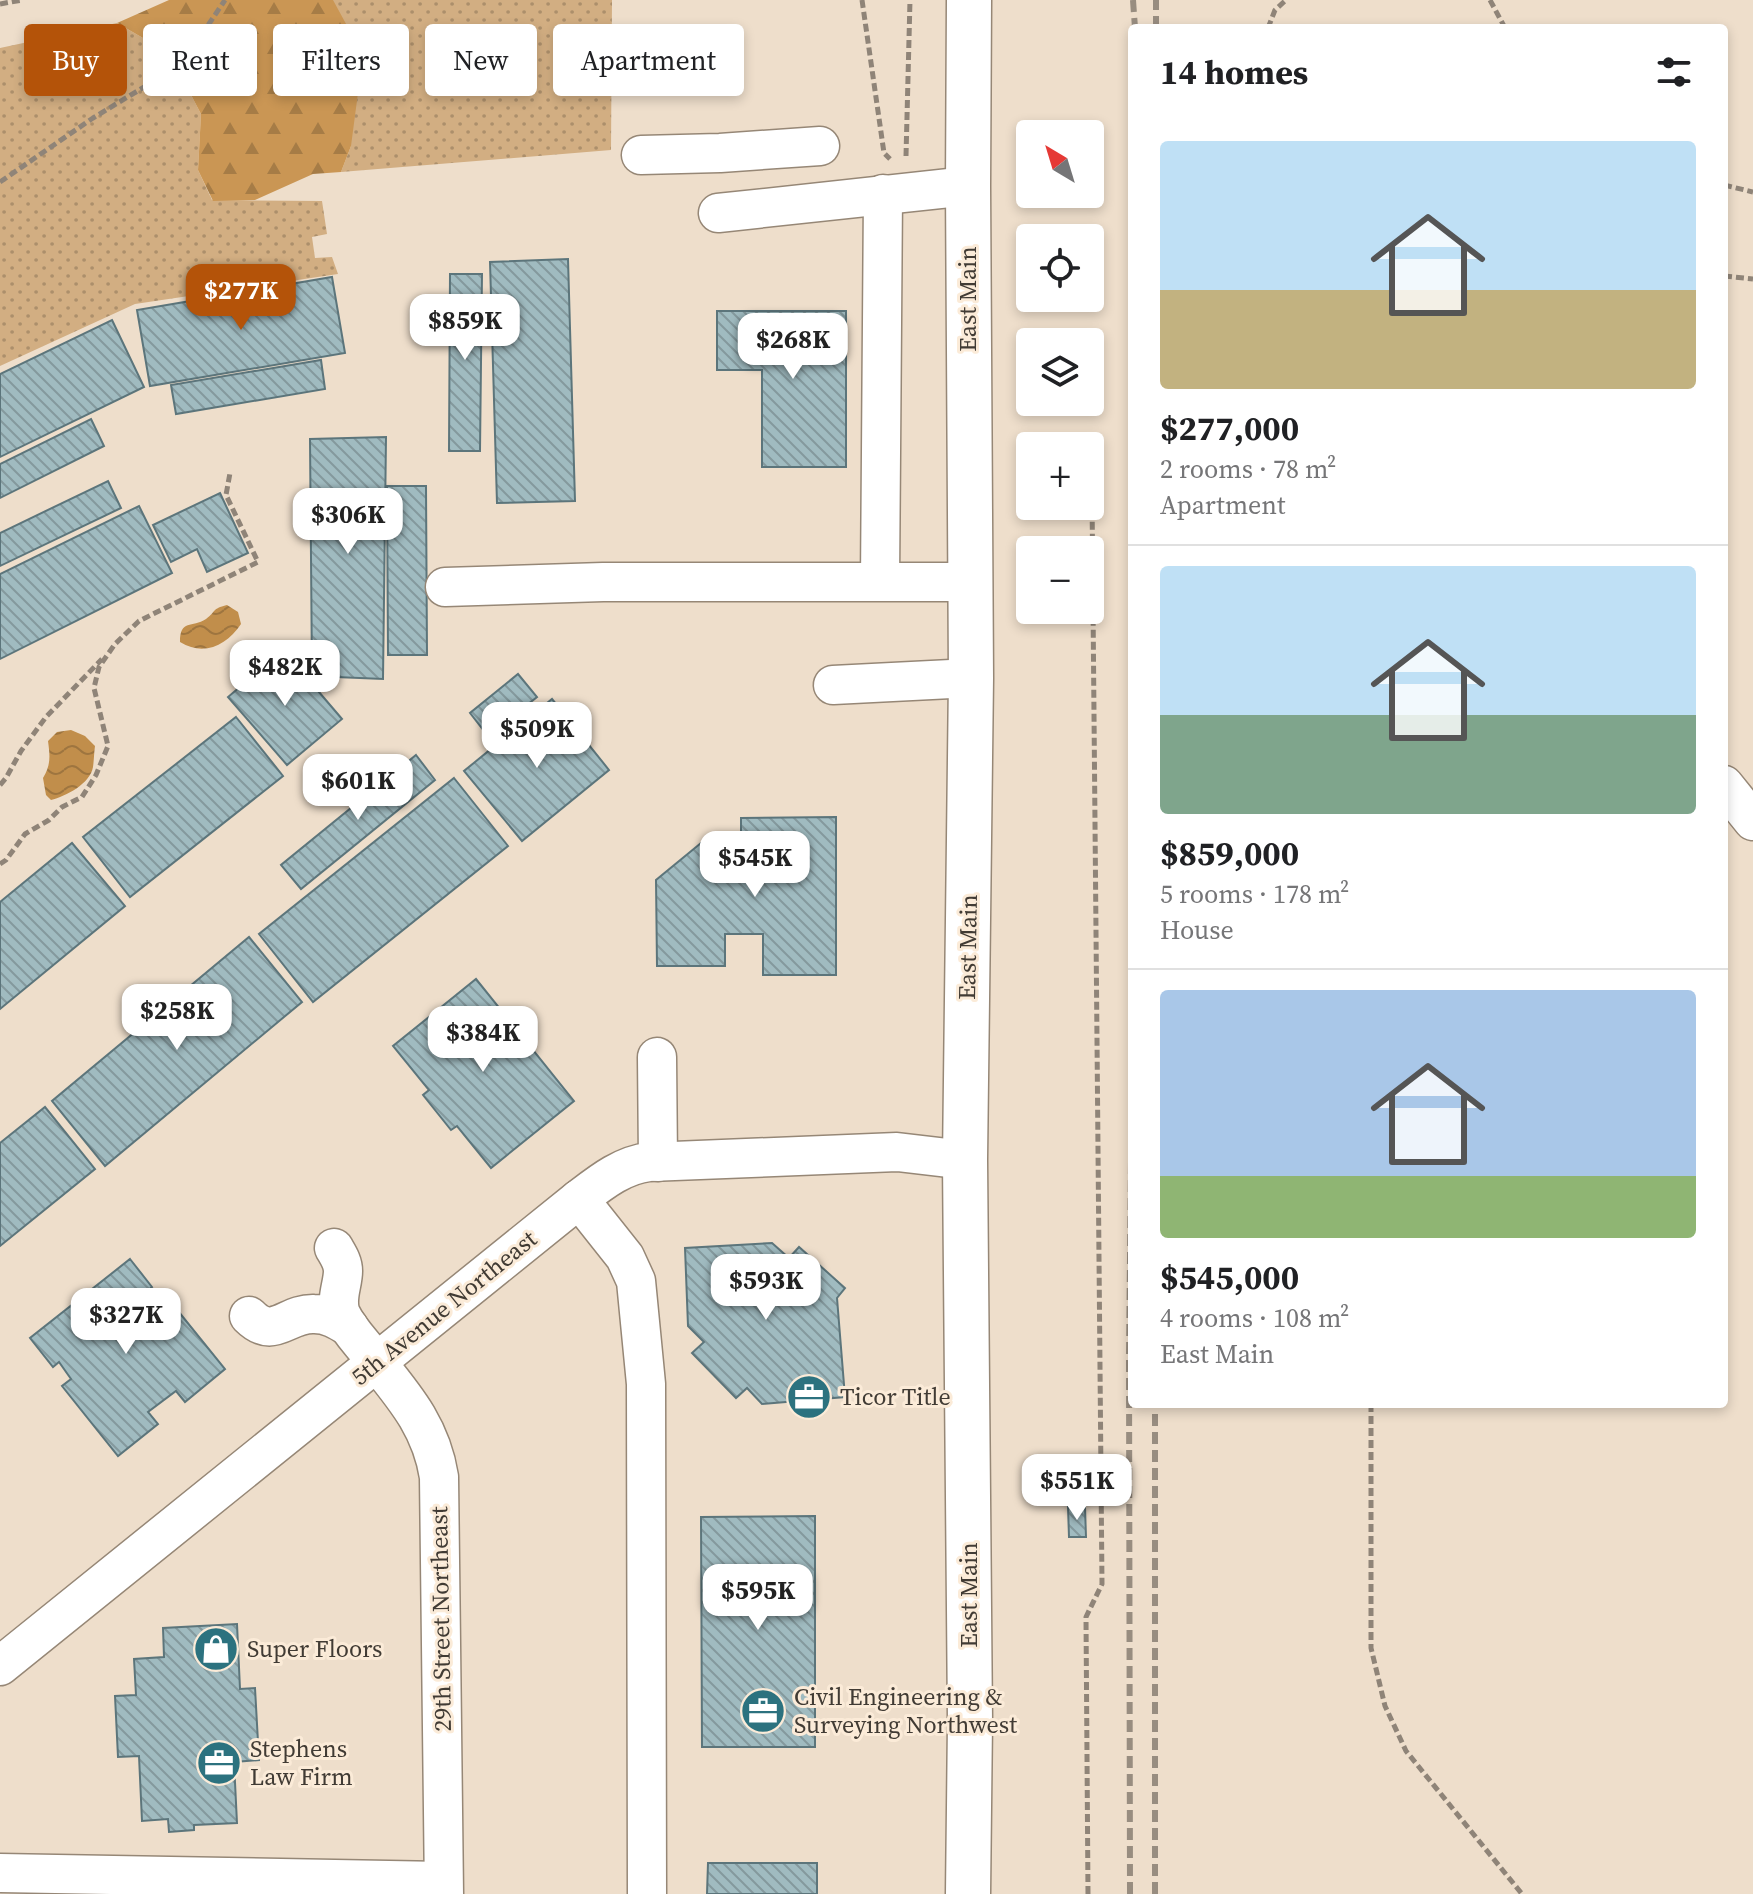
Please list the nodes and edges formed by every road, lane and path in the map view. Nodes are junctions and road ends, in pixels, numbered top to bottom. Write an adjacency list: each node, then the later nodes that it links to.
1 (22, 0): 8 (path)
2 (225, 0): 15 (path)
3 (862, 0): 14 (path)
4 (910, 0): 13 (path)
5 (969, 0): 16 (main road, East Main)
6 (1286, 0): 9 (path)
7 (1490, 0): 10 (path)
8 (0, 4)
9 (1270, 24)
10 (1503, 24)
11 (820, 146): 12 (street)
12 (641, 155)
13 (906, 163)
14 (887, 178): 16 (street); 19 (street); 24 (street)
15 (0, 182)
16 (968, 186): 25 (main road, East Main)
17 (1728, 186): 18 (path)
18 (1753, 192)
19 (718, 213)
20 (1728, 276): 21 (path)
21 (1753, 279)
22 (230, 473): 27 (path)
23 (1092, 520): 48 (path)
24 (880, 581): 25 (street); 26 (street)
25 (969, 582): 28 (main road, East Main)
26 (445, 587)
27 (110, 651): 30 (path); 33 (path)
28 (971, 678): 29 (street); 35 (main road, East Main)
29 (833, 685)
30 (0, 785)
31 (1728, 790): 32 (street)
32 (1753, 821)
33 (0, 864)
34 (657, 1057): 36 (street)
35 (965, 1160): 36 (street, 5th Avenue Northeast); 47 (main road, East Main)
36 (658, 1162): 37 (street, 5th Avenue Northeast)
37 (579, 1199): 41 (street, 5th Avenue Northeast); 46 (street)
38 (334, 1248): 40 (street)
39 (249, 1316): 40 (street)
40 (349, 1327): 41 (street, 29th Street Northeast)
41 (377, 1362): 43 (street, 5th Avenue Northeast); 45 (street, 29th Street Northeast)
42 (1371, 1408): 49 (path)
43 (0, 1666)
44 (0, 1873): 45 (street)
45 (444, 1887)
46 (647, 1894)
47 (968, 1894)
48 (1088, 1894)
49 (1522, 1894)

